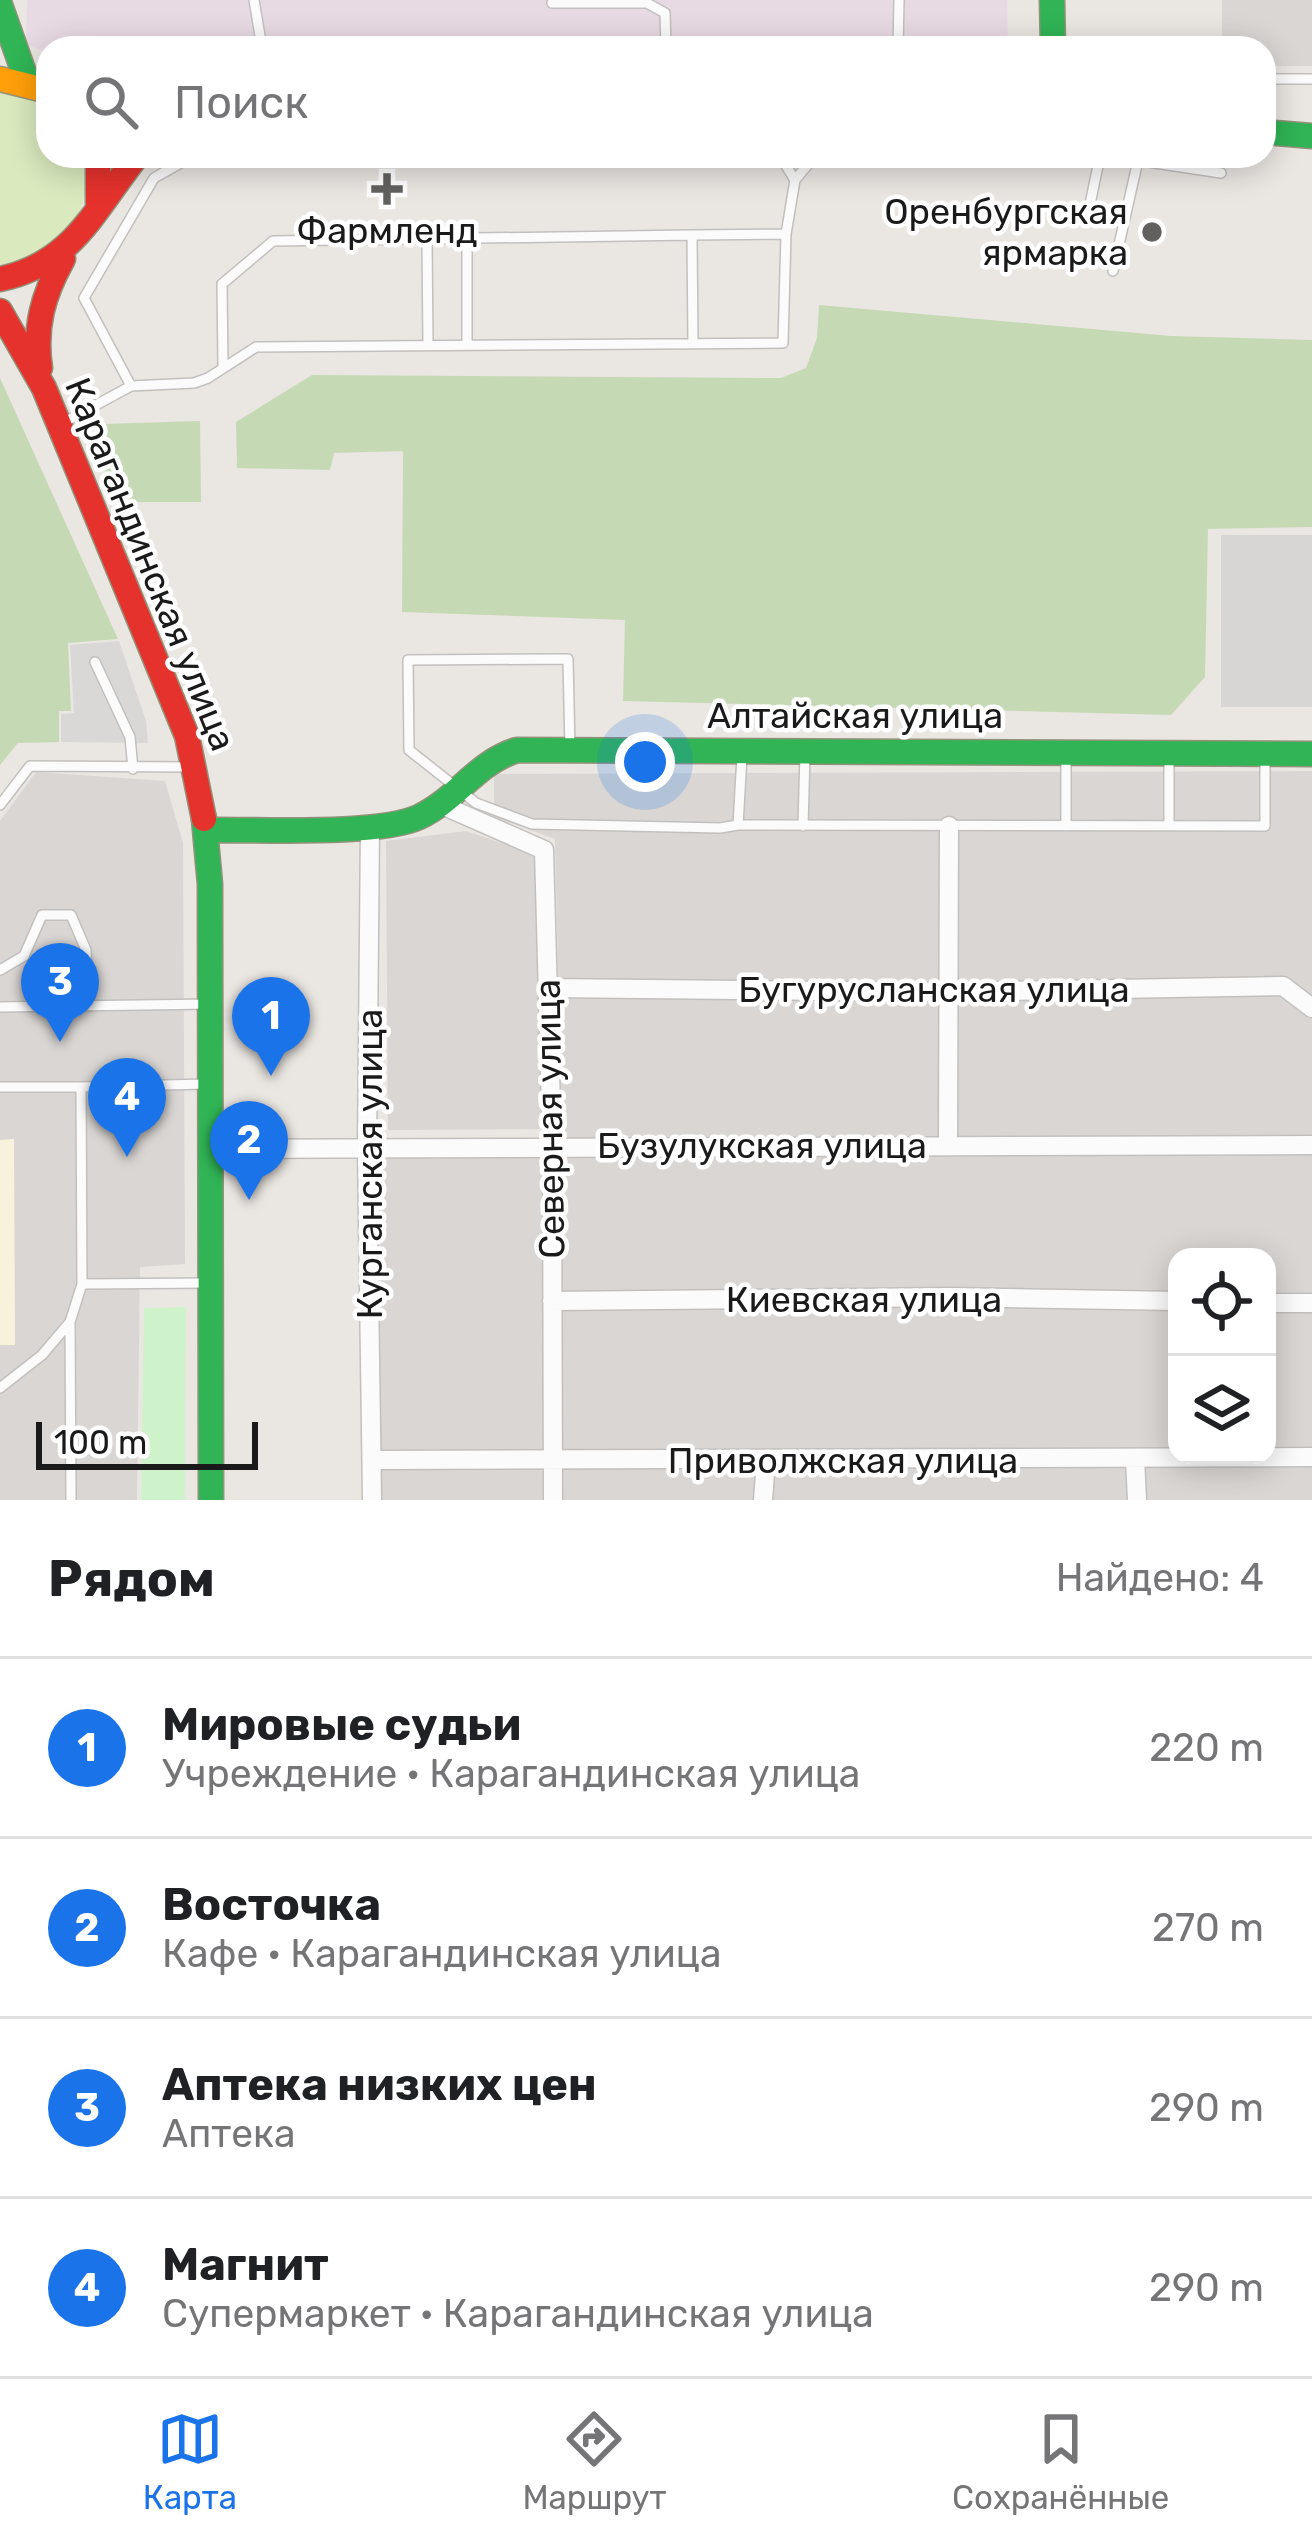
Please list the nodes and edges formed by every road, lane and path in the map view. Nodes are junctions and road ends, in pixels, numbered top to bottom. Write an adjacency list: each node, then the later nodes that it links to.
1 (254, 0): 6 (lane)
2 (899, 0): 8 (lane)
3 (1052, 0): 9 (main road)
4 (552, 3): 7 (lane)
5 (0, 4): 13 (main road)
6 (260, 36)
7 (666, 36)
8 (898, 36)
9 (1053, 36)
10 (1276, 79): 11 (lane)
11 (1312, 79)
12 (0, 80): 14 (main road)
13 (36, 84)
14 (36, 88)
15 (1276, 133): 16 (main road)
16 (1312, 136)
17 (99, 168): 28 (main road)
18 (126, 168): 28 (main road)
19 (172, 168): 41 (lane)
20 (788, 168): 26 (lane)
21 (805, 168): 26 (lane)
22 (1101, 168): 27 (lane)
23 (1137, 168): 34 (lane)
24 (1194, 168): 25 (lane)
25 (1221, 173)
26 (795, 180): 29 (lane)
27 (1089, 209)
28 (96, 211): 33 (main road)
29 (786, 234): 30 (lane); 39 (lane)
30 (692, 235): 31 (lane); 39 (lane)
31 (467, 240): 32 (lane); 38 (lane)
32 (428, 242): 37 (lane); 40 (lane)
33 (68, 250): 35 (main road); 42 (main road)
34 (1113, 271)
35 (0, 279)
36 (0, 311): 42 (main road, Карагандинская улица)
37 (428, 344): 38 (lane); 40 (lane)
38 (467, 344): 39 (lane)
39 (693, 344)
40 (223, 366): 41 (lane)
41 (131, 386): 43 (lane)
42 (44, 388): 43 (main road, Карагандинская улица)
43 (59, 424): 52 (main road, Карагандинская улица)
44 (95, 662): 53 (lane)
45 (570, 750): 46 (main road, Алтайская улица); 54 (main road, Алтайская улица); 54 (lane)
46 (742, 750): 47 (main road, Алтайская улица); 56 (lane)
47 (805, 750): 48 (main road, Алтайская улица); 57 (lane)
48 (1066, 753): 49 (main road, Алтайская улица); 59 (lane)
49 (1169, 754): 51 (main road, Алтайская улица); 60 (lane)
50 (1312, 754): 51 (main road, Алтайская улица)
51 (1265, 755): 60 (lane)
52 (195, 767): 53 (lane); 62 (main road, Карагандинская улица)
53 (133, 769): 55 (lane)
54 (450, 798): 56 (lane); 61 (main road, Алтайская улица); 66 (street, Северная улица)
55 (0, 805)
56 (738, 825): 57 (lane)
57 (803, 826): 58 (lane)
58 (949, 826): 59 (lane); 67 (street)
59 (1066, 826): 60 (lane)
60 (1168, 826)
61 (370, 827): 62 (main road, Алтайская улица); 78 (street, Курганская улица)
62 (207, 830): 68 (main road, Карагандинская улица)
63 (0, 970): 64 (lane)
64 (87, 976): 65 (lane); 69 (lane)
65 (61, 977)
66 (548, 988): 67 (street, Бугурусланская улица); 77 (street, Северная улица)
67 (946, 992): 71 (street, Бугурусланская улица); 75 (street)
68 (211, 1004): 69 (lane); 72 (main road, Карагандинская улица)
69 (88, 1005): 70 (lane)
70 (0, 1007)
71 (1312, 1007)
72 (212, 1084): 74 (lane); 79 (main road, Карагандинская улица)
73 (0, 1087): 74 (lane)
74 (81, 1087): 81 (lane)
75 (948, 1144): 76 (street, Бузулукская улица); 77 (street, Бузулукская улица)
76 (1312, 1144)
77 (552, 1145): 78 (street, Бузулукская улица); 82 (street, Северная улица)
78 (367, 1148): 79 (street, Бузулукская улица); 90 (street, Курганская улица)
79 (212, 1149): 80 (main road, Карагандинская улица)
80 (212, 1283): 81 (lane); 94 (main road, Карагандинская улица)
81 (82, 1284): 86 (lane)
82 (552, 1300): 83 (street, Киевская улица); 91 (street, Северная улица)
83 (1168, 1301)
84 (1276, 1303): 85 (street)
85 (1312, 1304)
86 (70, 1322): 87 (lane); 93 (lane)
87 (0, 1388)
88 (1312, 1457): 89 (street, Приволжская улица)
89 (1135, 1458): 92 (street, Приволжская улица); 98 (street)
90 (373, 1460): 91 (street, Приволжская улица); 95 (street, Курганская улица)
91 (553, 1461): 92 (street, Приволжская улица); 96 (street, Северная улица)
92 (766, 1461): 97 (street)
93 (71, 1500)
94 (212, 1500)
95 (372, 1500)
96 (553, 1500)
97 (764, 1500)
98 (1137, 1500)

